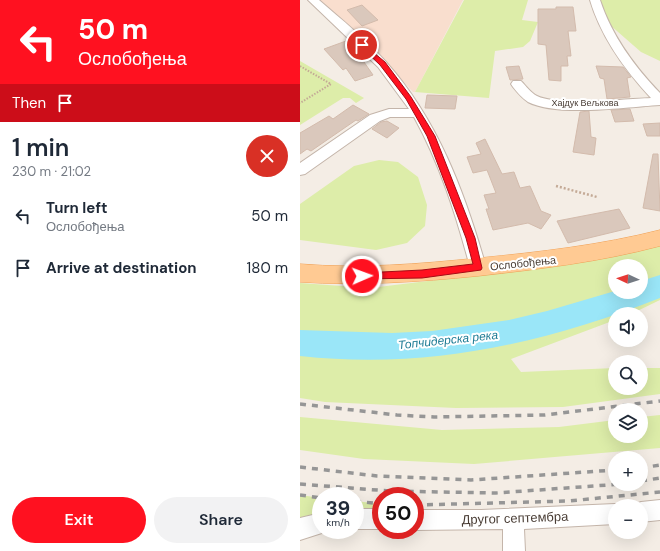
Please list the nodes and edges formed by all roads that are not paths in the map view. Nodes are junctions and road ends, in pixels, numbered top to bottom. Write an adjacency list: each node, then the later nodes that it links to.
1 (313, 0): 5 (street, Ослобођења)
2 (595, 0): 4 (street, Хајдук Вељкова)
3 (517, 84): 4 (street, Хајдук Вељкова)
4 (660, 100)
5 (418, 113): 6 (street); 8 (street, Ослобођења)
6 (300, 170)
7 (660, 238): 8 (main road, Ослобођења)
8 (478, 268): 9 (main road)
9 (300, 273)
10 (660, 510): 11 (street)
11 (648, 511)
12 (608, 514): 13 (street, Другог септембра)
13 (513, 519): 14 (street, Другог септембра); 17 (street)
14 (424, 520)
15 (312, 526): 16 (street)
16 (300, 529)
17 (514, 551)

